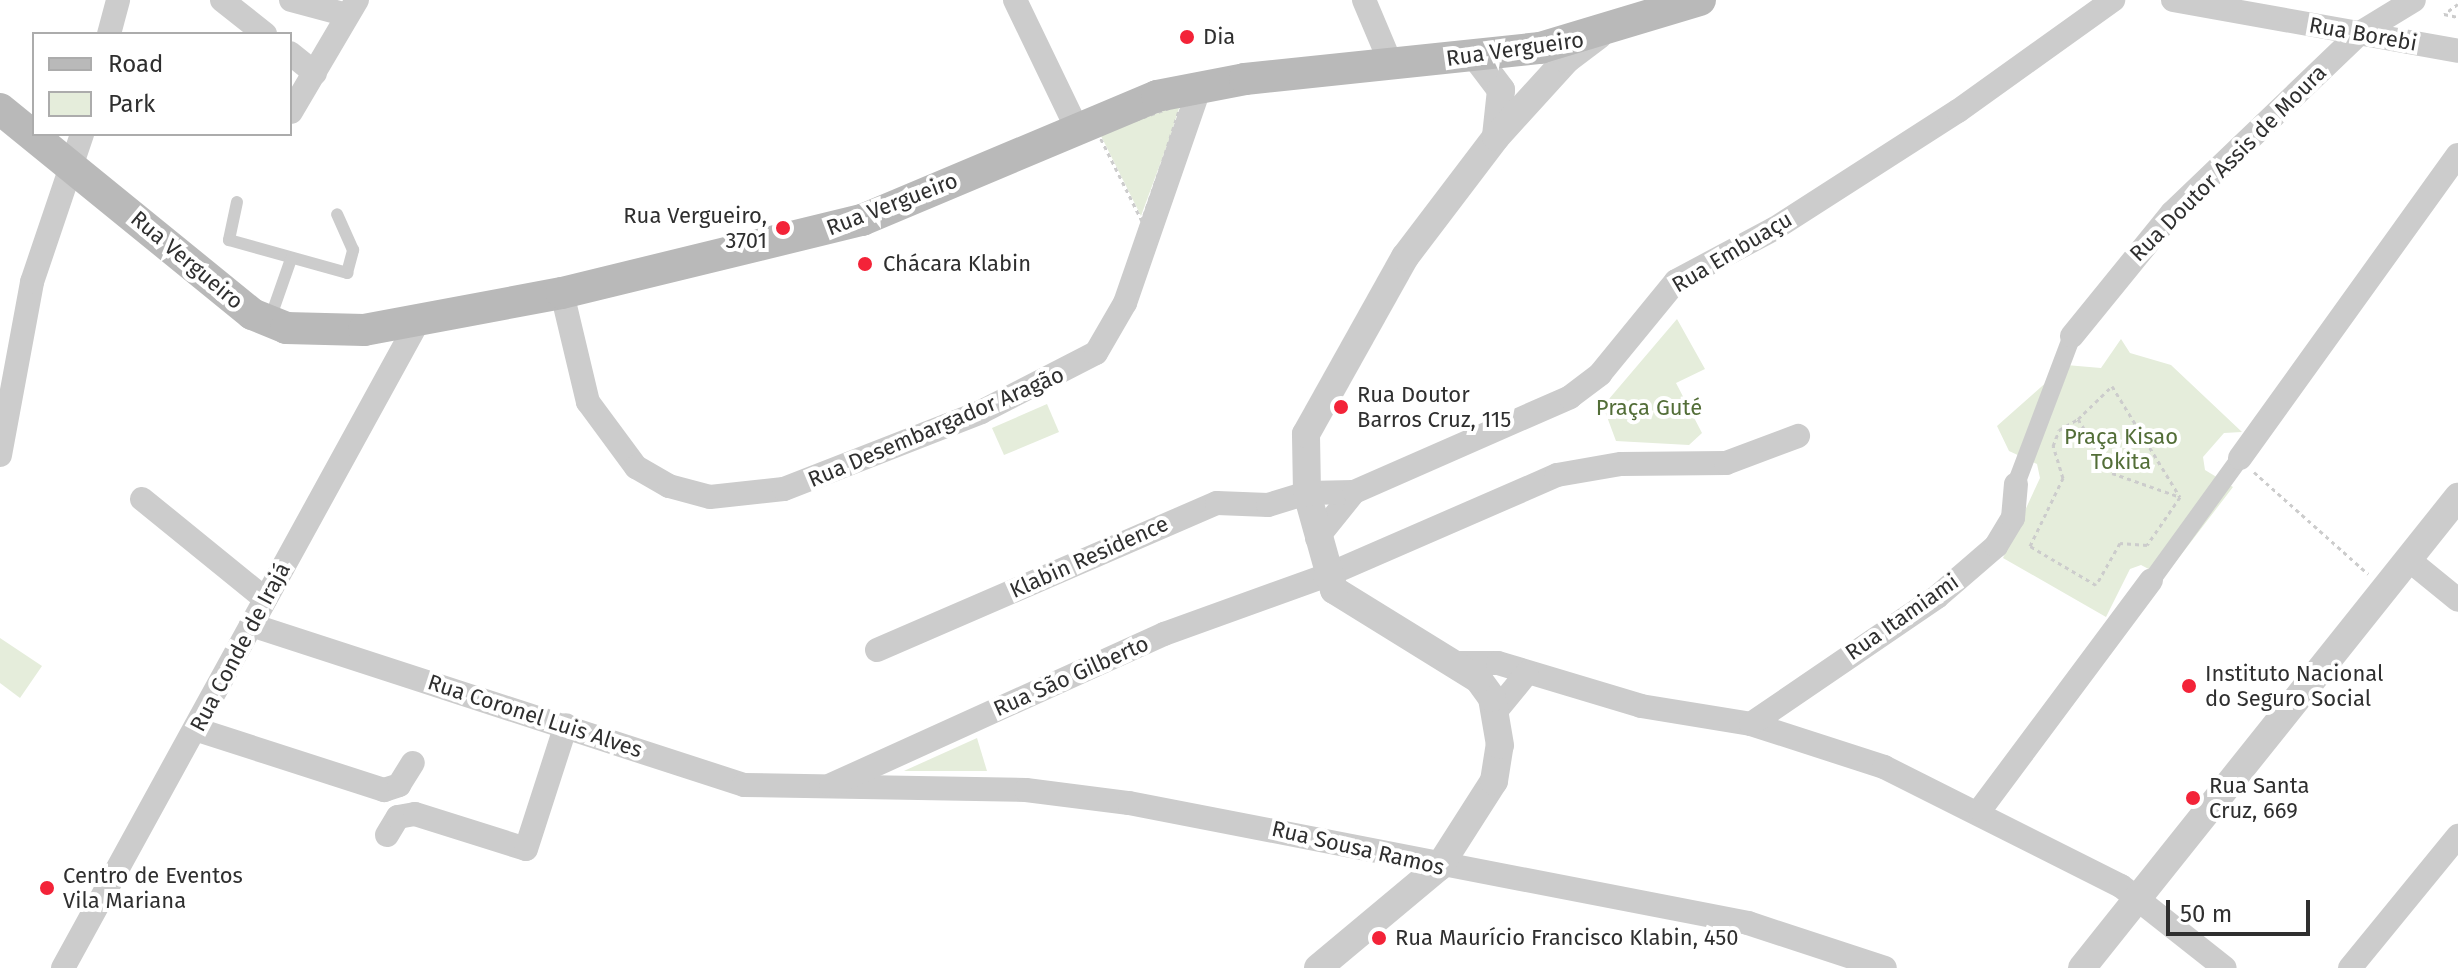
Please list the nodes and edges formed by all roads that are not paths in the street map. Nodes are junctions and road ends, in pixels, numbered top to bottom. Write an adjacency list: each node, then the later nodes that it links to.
1 (118, 0): 11 (street)
2 (222, 0): 12 (street)
3 (291, 0): 10 (street)
4 (1015, 0): 23 (street)
5 (1364, 0): 18 (street)
6 (1700, 0): 14 (main road, Rua Vergueiro)
7 (2113, 0): 41 (street, Rua Embuaçu)
8 (2173, 0): 13 (street, Rua Borebi)
9 (2414, 0): 13 (street, Rua Doutor Assis de Moura)
10 (352, 7): 19 (street)
11 (110, 32)
12 (262, 32)
13 (2360, 33): 15 (street, Rua Borebi); 36 (street, Rua Doutor Assis de Moura)
14 (1598, 36): 17 (main road, Rua Vergueiro); 27 (street)
15 (2458, 51)
16 (292, 55): 19 (street)
17 (1477, 58): 18 (main road, Rua Vergueiro); 27 (street)
18 (1391, 64): 20 (main road, Rua Vergueiro)
19 (315, 73): 22 (street)
20 (1200, 86): 23 (main road, Rua Vergueiro); 33 (street, Rua Desembargador Aragão)
21 (0, 109): 24 (main road, Rua Vergueiro)
22 (292, 110)
23 (1087, 130): 33 (main road, Rua Vergueiro)
24 (32, 134)
25 (35, 136): 29 (main road, Rua Vergueiro)
26 (82, 136): 29 (street)
27 (1496, 137): 42 (street)
28 (2458, 155): 39 (street)
29 (74, 166): 34 (main road, Rua Vergueiro); 38 (street)
30 (237, 202): 32 (lane)
31 (337, 214): 32 (lane)
32 (291, 259): 34 (lane)
33 (562, 293): 35 (main road, Rua Vergueiro)
34 (269, 322): 35 (main road, Rua Vergueiro)
35 (416, 325): 49 (street, Rua Conde de Irajá)
36 (2072, 336): 40 (street)
37 (1798, 436): 47 (street, Rua São Gilberto)
38 (0, 455)
39 (2240, 458): 48 (street)
40 (2016, 484): 56 (street, Rua Itamiami)
41 (1354, 492): 42 (street, Rua Embuaçu); 45 (street, Rua Embuaçu)
42 (1307, 493): 45 (street); 52 (street, Klabin Residence)
43 (2458, 497): 46 (street)
44 (142, 499): 49 (street)
45 (1317, 538): 47 (street)
46 (2409, 560): 50 (street); 65 (street)
47 (1325, 576): 53 (street); 60 (street, Rua São Gilberto)
48 (2151, 581): 61 (street)
49 (265, 599): 51 (street, Rua Conde de Irajá)
50 (2458, 600)
51 (251, 625): 57 (street, Rua Coronel Luis Alves); 58 (street, Rua Conde de Irajá)
52 (877, 650)
53 (1456, 663): 54 (street); 55 (street)
54 (1527, 673): 55 (street); 56 (street)
55 (1496, 711): 64 (street)
56 (1751, 724): 61 (street)
57 (566, 725): 60 (street, Rua Coronel Luis Alves); 62 (street)
58 (195, 729): 59 (street); 66 (street, Rua Conde de Irajá)
59 (413, 763)
60 (822, 789): 64 (street, Rua Sousa Ramos)
61 (1980, 810): 65 (street)
62 (387, 835)
63 (2458, 836): 71 (street)
64 (1439, 867): 67 (street); 68 (street, Rua Sousa Ramos)
65 (2138, 896): 69 (street); 70 (street)
66 (63, 968)
67 (1318, 968)
68 (1885, 968)
69 (2082, 968)
70 (2225, 968)
71 (2350, 968)

